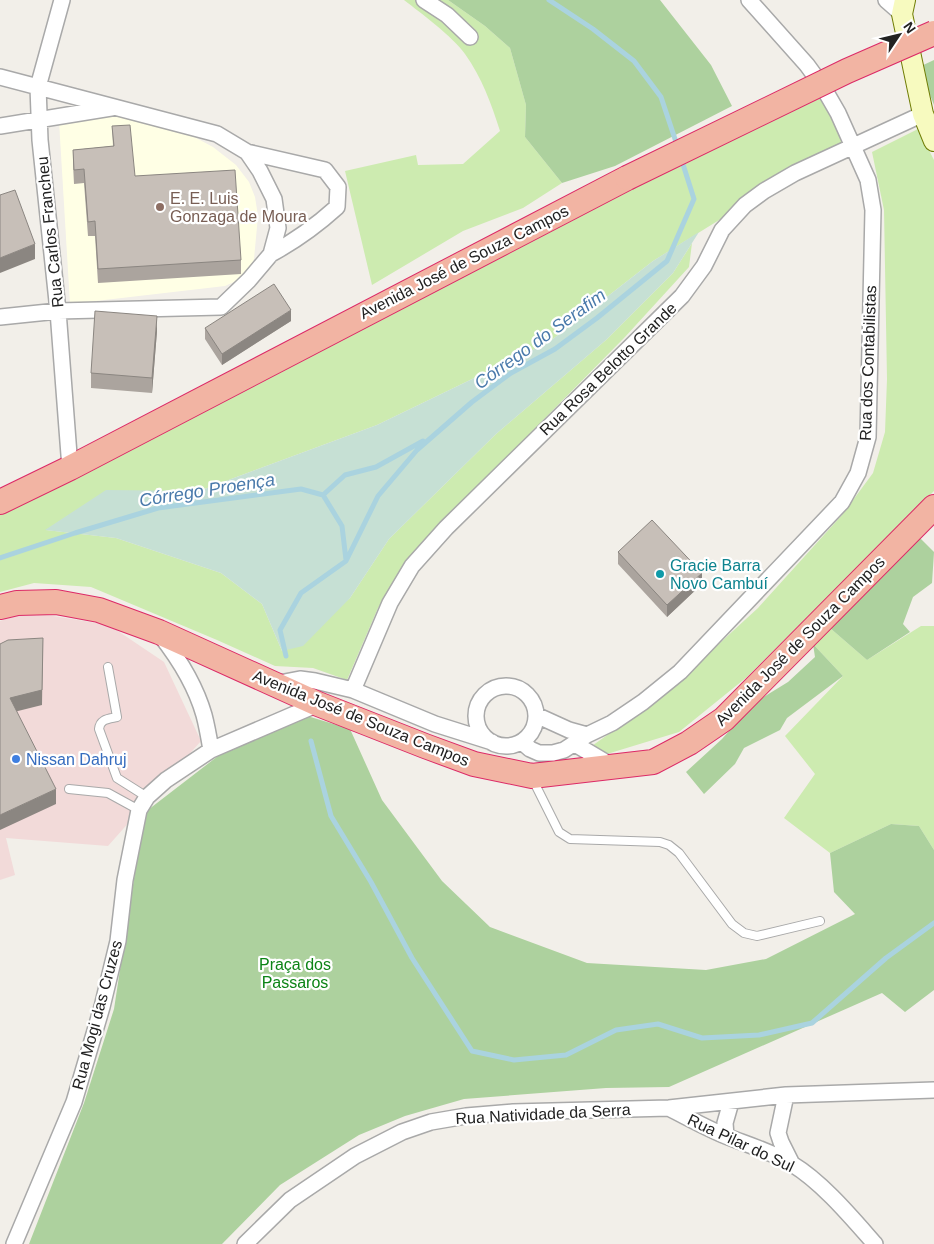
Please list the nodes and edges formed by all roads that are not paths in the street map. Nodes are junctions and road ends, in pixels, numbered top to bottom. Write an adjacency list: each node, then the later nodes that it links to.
1 (62, 0): 9 (street, Rua Carlos Francheu)
2 (424, 0): 7 (street)
3 (749, 0): 15 (street, Rua dos Contabilistas)
4 (886, 0): 5 (street)
5 (904, 7): 11 (main road)
6 (934, 33): 20 (highway, Avenida José de Souza Campos, bridge)
7 (470, 37)
8 (0, 78): 9 (street)
9 (38, 87): 10 (street); 12 (street, Rua Carlos Francheu)
10 (115, 107): 12 (street); 16 (street)
11 (923, 114): 14 (main road); 15 (street, Rua Rosa Belotto Grande)
12 (40, 121): 13 (street); 18 (street, Rua Carlos Francheu)
13 (0, 126)
14 (934, 141)
15 (853, 145): 27 (street, Rua Rosa Belotto Grande); 32 (street, Rua dos Contabilistas)
16 (246, 152): 17 (street); 17 (street)
17 (270, 254): 18 (street)
18 (58, 311): 19 (street); 20 (street, Rua Carlos Francheu)
19 (0, 316)
20 (70, 468): 21 (highway, Avenida José de Souza Campos)
21 (0, 502)
22 (934, 507): 36 (highway, Avenida José de Souza Campos)
23 (0, 607): 24 (highway, Avenida José de Souza Campos)
24 (159, 632): 26 (highway, Avenida José de Souza Campos); 35 (street)
25 (108, 666): 38 (lane)
26 (273, 684): 27 (street); 28 (highway, Avenida José de Souza Campos)
27 (353, 690): 31 (street)
28 (318, 704): 35 (street); 37 (highway, Avenida José de Souza Campos)
29 (536, 715): 30 (street); 32 (street); 34 (street)
30 (477, 723): 31 (street); 33 (street)
31 (435, 724): 33 (street)
32 (581, 739): 34 (street, Rua dos Contabilistas); 36 (street)
33 (492, 742): 34 (street)
34 (522, 742)
35 (211, 750): 41 (street)
36 (612, 766): 37 (highway, Avenida José de Souza Campos)
37 (532, 776): 42 (lane)
38 (117, 778): 40 (lane); 41 (lane)
39 (69, 789): 40 (lane)
40 (108, 793): 41 (lane)
41 (143, 804): 49 (street, Rua Mogi das Cruzes)
42 (820, 921)
43 (934, 1090): 44 (street, Rua Natividade da Serra)
44 (786, 1095): 45 (street, Rua Natividade da Serra); 48 (street)
45 (731, 1102): 46 (street, Rua Natividade da Serra); 47 (street)
46 (669, 1108): 47 (street, Rua Pilar do Sul); 50 (street, Rua Natividade da Serra)
47 (726, 1136): 48 (street, Rua Pilar do Sul)
48 (792, 1164): 51 (street, Rua Pilar do Sul)
49 (14, 1244)
50 (245, 1244)
51 (875, 1244)

